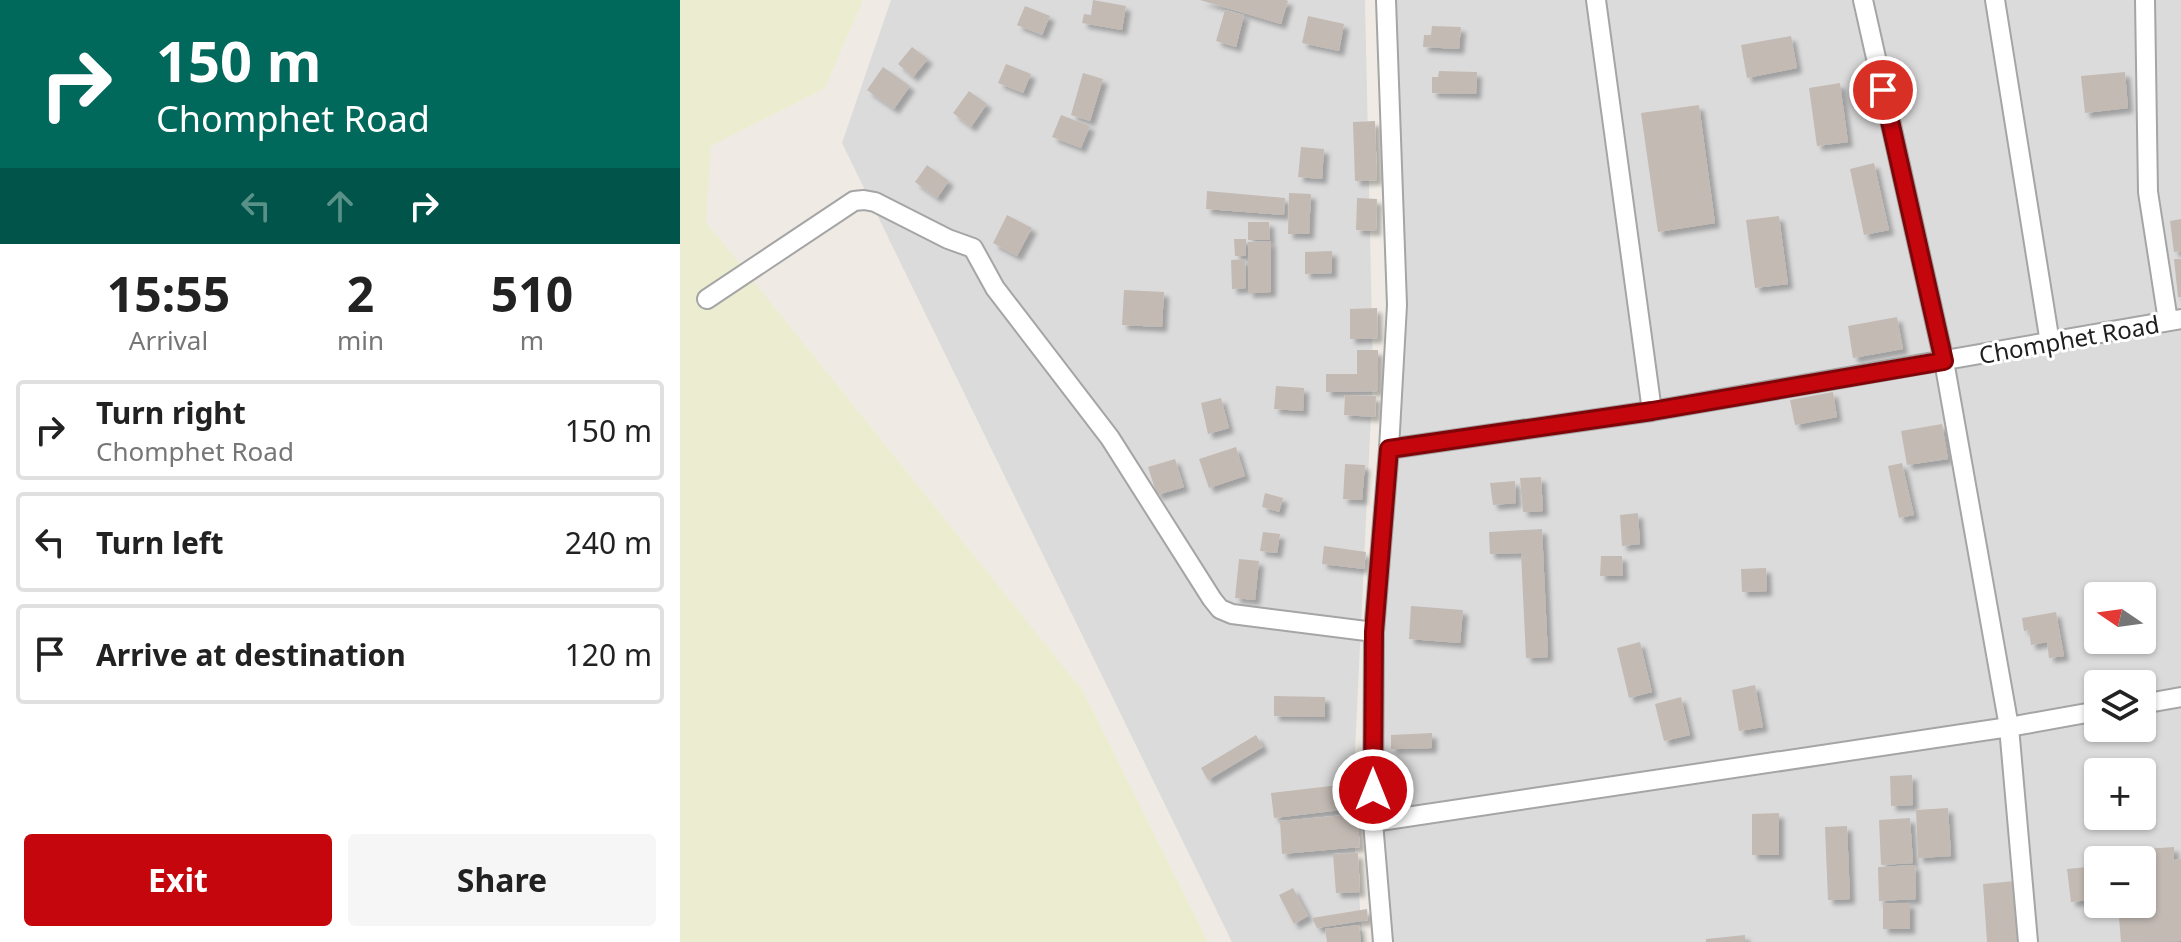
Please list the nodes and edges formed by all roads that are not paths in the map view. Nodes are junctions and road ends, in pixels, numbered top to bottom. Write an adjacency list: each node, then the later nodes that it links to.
1 (1386, 0): 11 (street)
2 (1596, 0): 10 (street)
3 (1863, 0): 9 (street)
4 (1995, 0): 8 (street)
5 (2145, 0): 7 (street)
6 (707, 299): 12 (street)
7 (2174, 320): 8 (street, Chomphet Road)
8 (2050, 343): 9 (street, Chomphet Road)
9 (1944, 361): 10 (street, Chomphet Road); 16 (street)
10 (1652, 411): 11 (street, Chomphet Road)
11 (1389, 449): 12 (street)
12 (1374, 632): 17 (street)
13 (2181, 697): 14 (street)
14 (2156, 701)
15 (2084, 714): 16 (street)
16 (2009, 727): 17 (street); 19 (street)
17 (1373, 822): 18 (street)
18 (1383, 942)
19 (2028, 942)

